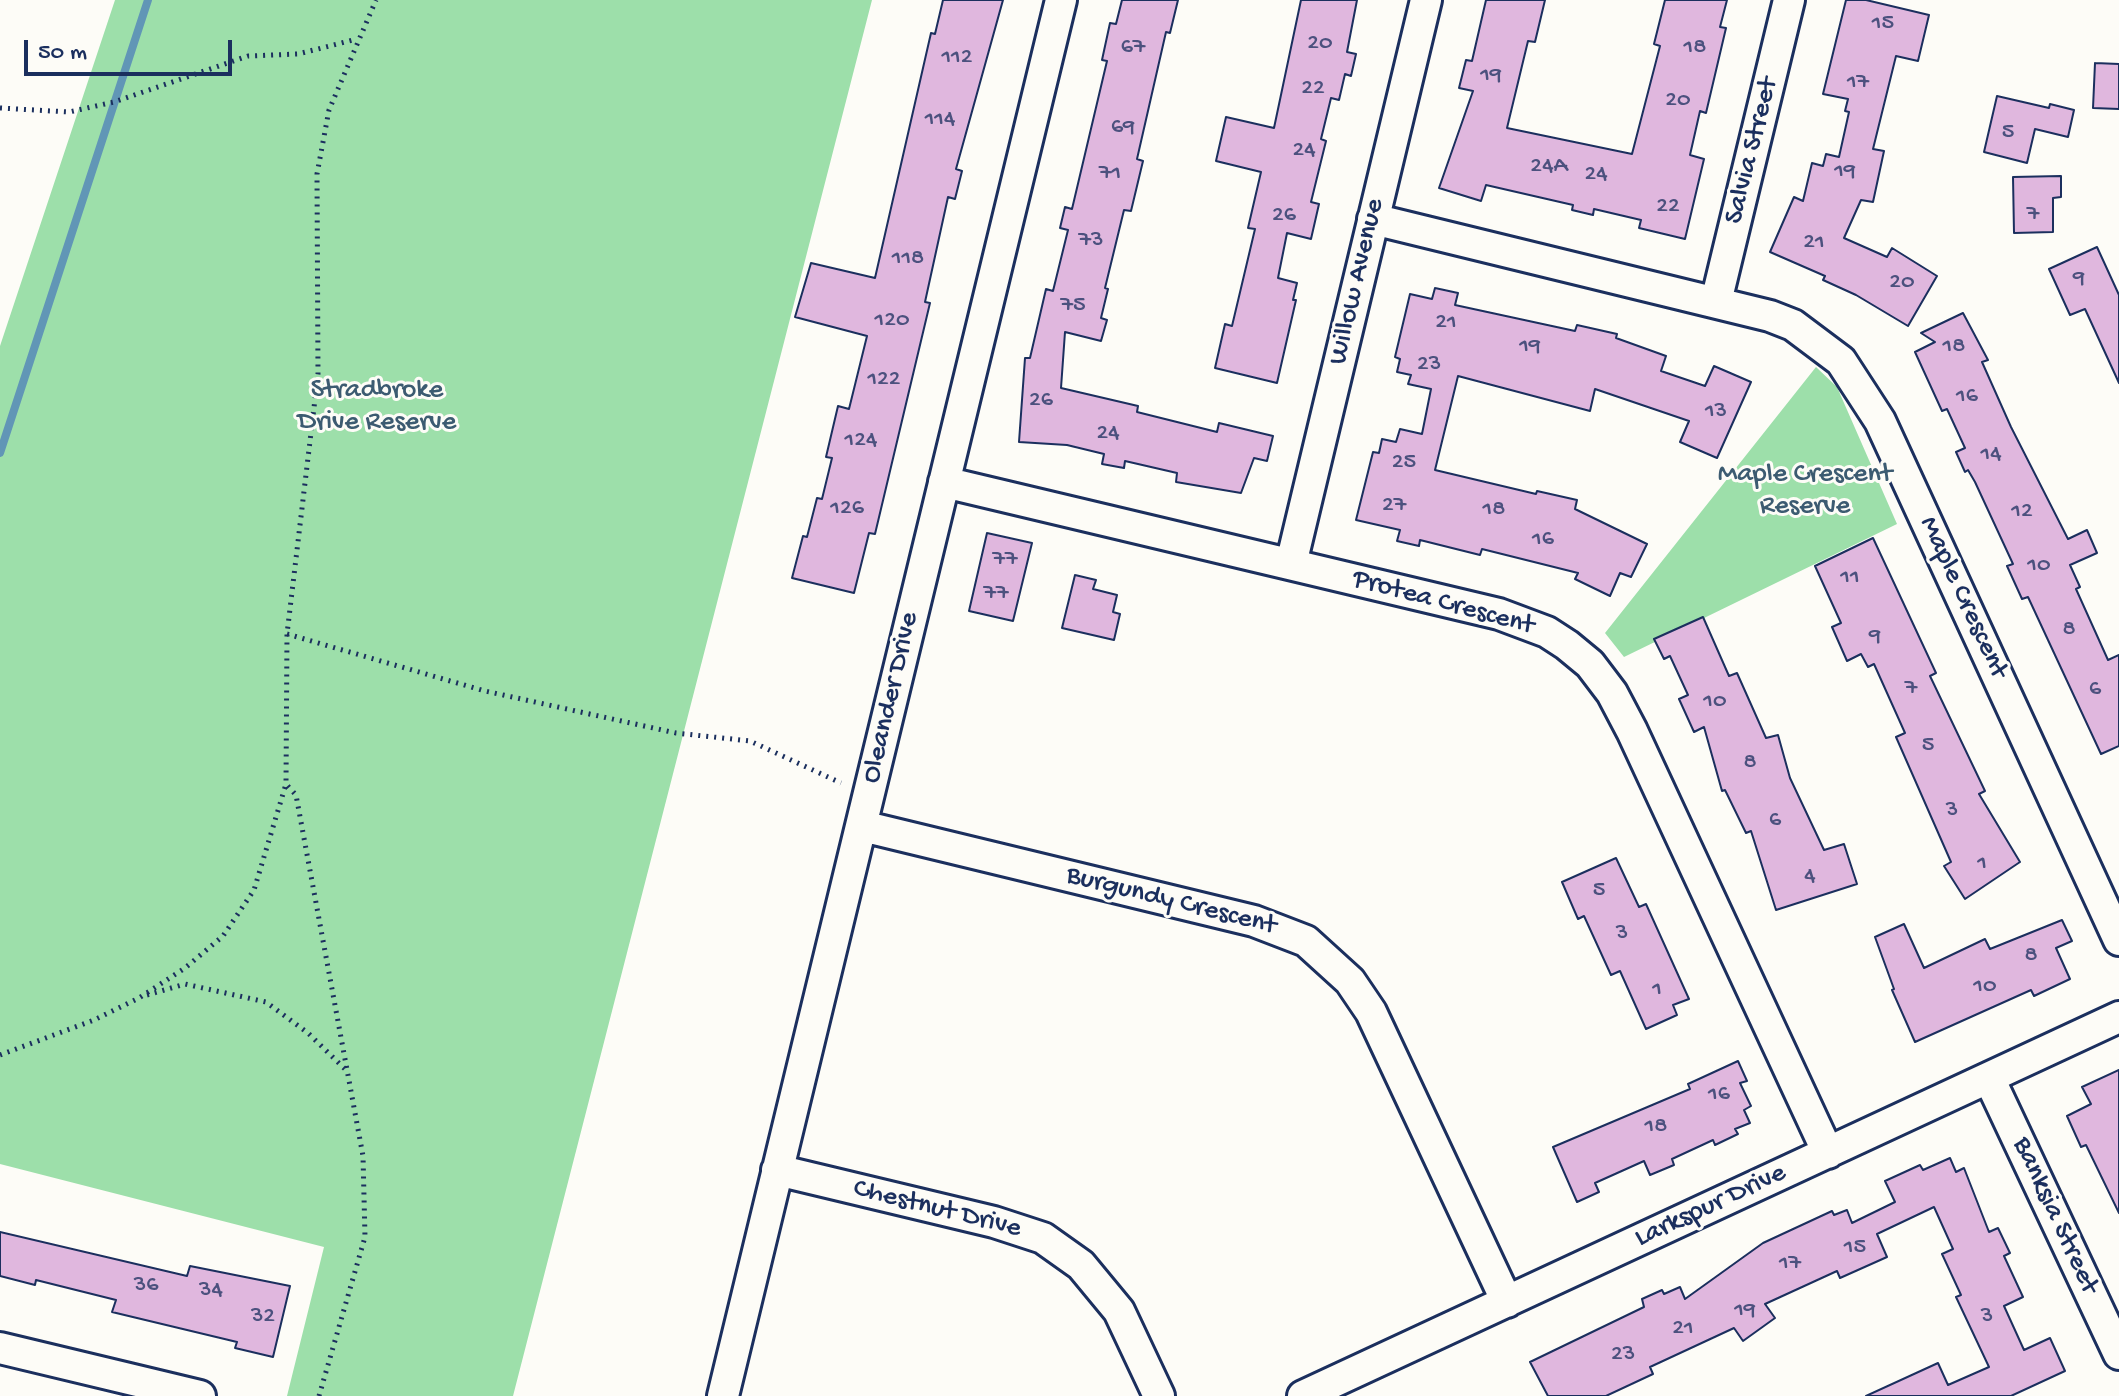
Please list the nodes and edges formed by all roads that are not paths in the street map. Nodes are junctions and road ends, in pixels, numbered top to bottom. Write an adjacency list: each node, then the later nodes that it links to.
1 (1061, 0): 6 (street, Oleander Drive)
2 (1426, 0): 4 (street, Willow Avenue)
3 (1789, 0): 5 (street, Salvia Street)
4 (1373, 219): 5 (street, Maple Crescent); 7 (street, Willow Avenue)
5 (1716, 302): 9 (street, Maple Crescent)
6 (944, 482): 7 (street, Protea Crescent); 8 (street, Oleander Drive)
7 (1291, 564): 12 (street, Protea Crescent)
8 (862, 826): 13 (street, Oleander Drive); 14 (street, Burgundy Crescent)
9 (2119, 940)
10 (2119, 1017): 11 (street, Larkspur Drive)
11 (1989, 1078): 12 (street, Larkspur Drive); 16 (street, Banksia Street)
12 (1828, 1153): 14 (street, Larkspur Drive)
13 (777, 1170): 18 (street, Oleander Drive); 19 (street, Chestnut Drive)
14 (1507, 1302): 20 (street, Larkspur Drive)
15 (0, 1348): 17 (street)
16 (2119, 1354)
17 (200, 1396)
18 (723, 1396)
19 (1159, 1396)
20 (1303, 1396)

